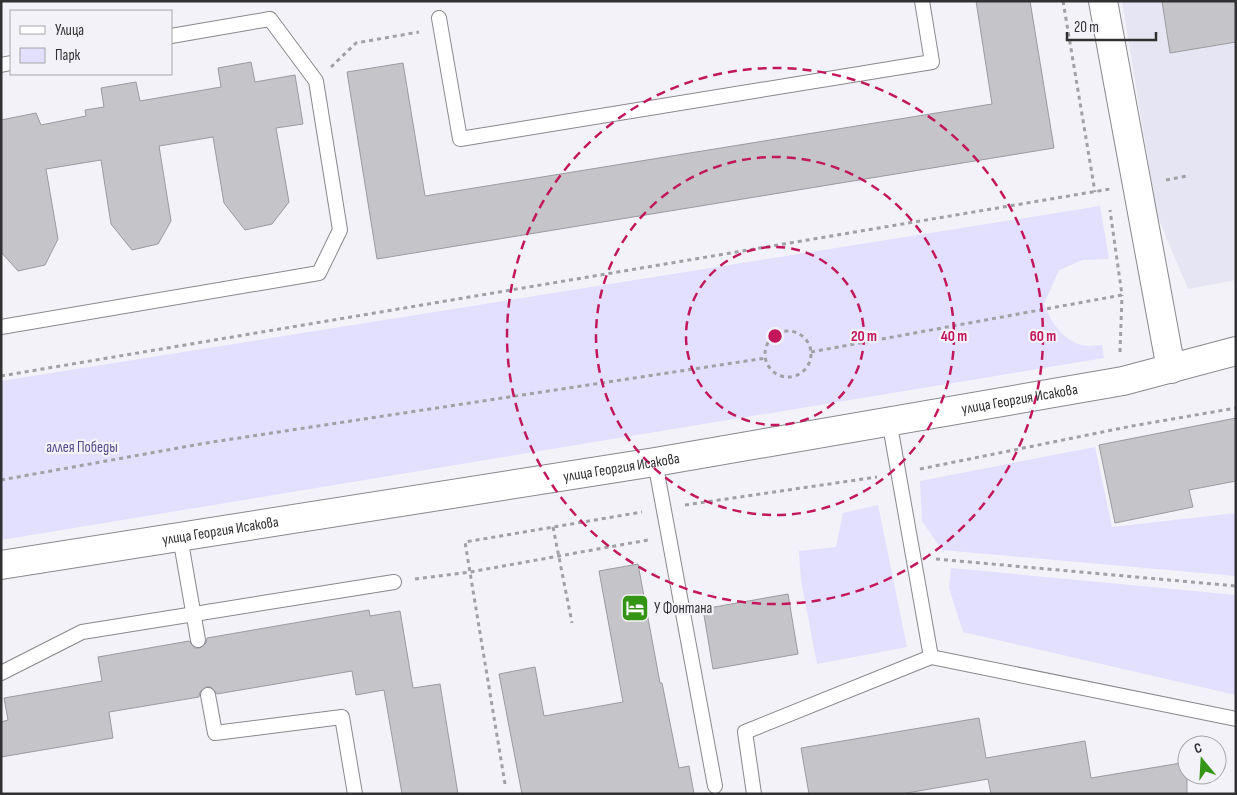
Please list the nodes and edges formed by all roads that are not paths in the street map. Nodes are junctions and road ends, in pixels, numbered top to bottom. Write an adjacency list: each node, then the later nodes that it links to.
1 (922, 1): 3 (lane)
2 (1103, 1): 7 (street)
3 (440, 24)
4 (172, 36): 5 (lane)
5 (1, 327)
6 (1236, 351): 7 (street, улица Георгия Исакова)
7 (1171, 368): 8 (street, улица Георгия Исакова)
8 (889, 420): 9 (street, улица Георгия Исакова); 15 (lane)
9 (655, 462): 10 (street, улица Георгия Исакова); 19 (lane)
10 (180, 537): 11 (street, улица Георгия Исакова); 13 (lane)
11 (1, 564)
12 (394, 582): 13 (lane)
13 (194, 614): 14 (lane); 16 (lane)
14 (198, 640)
15 (931, 657): 18 (lane); 21 (lane)
16 (1, 673)
17 (208, 695): 20 (lane)
18 (1236, 719)
19 (715, 786)
20 (355, 794)
21 (754, 794)

